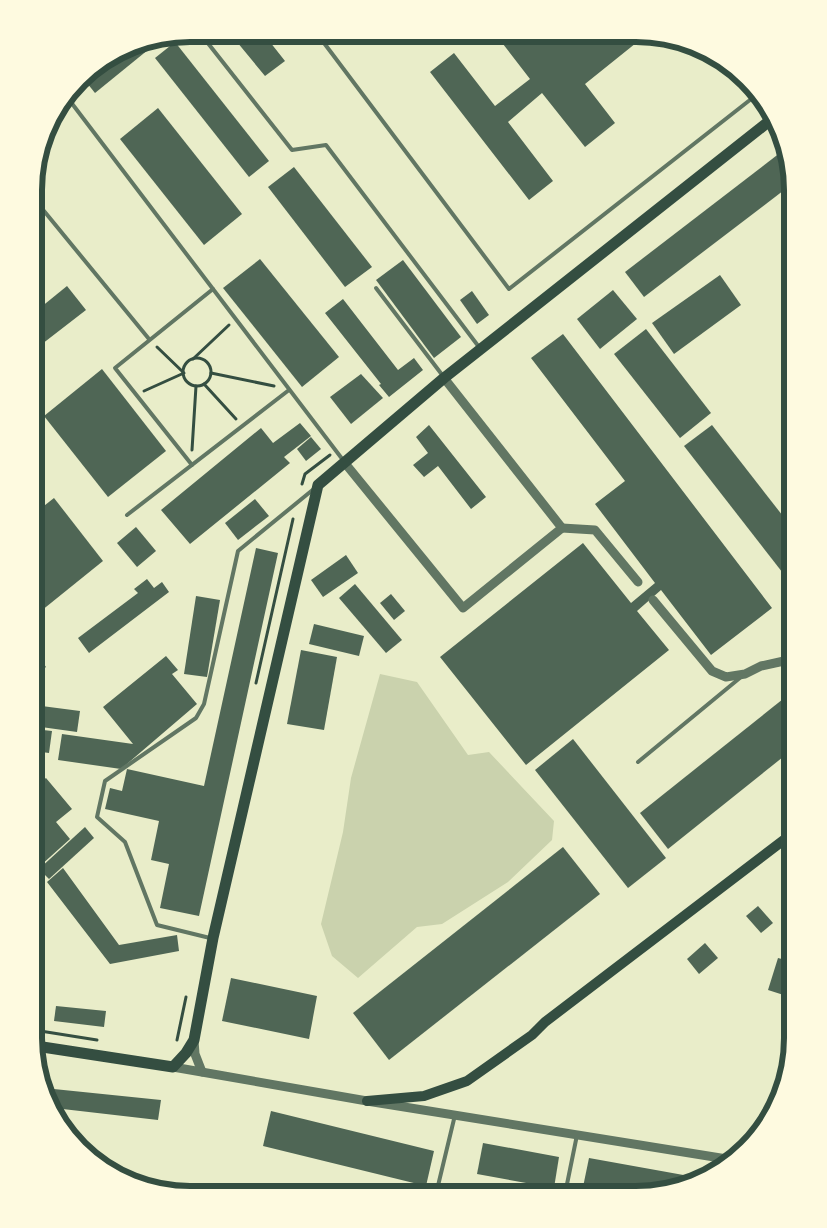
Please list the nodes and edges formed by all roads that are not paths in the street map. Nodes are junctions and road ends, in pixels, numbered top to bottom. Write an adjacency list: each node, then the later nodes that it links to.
1 (208, 43): 10 (lane)
2 (324, 43): 3 (lane)
3 (752, 98)
4 (71, 104): 8 (lane)
5 (768, 122): 10 (main road)
6 (43, 210): 9 (lane)
7 (376, 288): 11 (lane)
8 (212, 289): 9 (lane); 12 (lane)
9 (149, 339): 14 (lane)
10 (480, 350): 11 (main road)
11 (444, 378): 13 (main road); 17 (street)
12 (290, 390): 13 (lane); 14 (lane)
13 (344, 462): 15 (main road); 17 (street)
14 (192, 465): 16 (lane)
15 (318, 485): 24 (main road); 24 (lane)
16 (127, 515)
17 (562, 528): 18 (street)
18 (638, 582)
19 (653, 600): 21 (street)
20 (784, 661): 21 (street)
21 (745, 674): 22 (lane)
22 (638, 762)
23 (784, 840): 29 (main road)
24 (213, 938): 25 (main road)
25 (194, 1040): 27 (main road); 28 (street)
26 (43, 1047): 27 (main road)
27 (173, 1067): 28 (street)
28 (202, 1072): 29 (street)
29 (367, 1101): 30 (street)
30 (455, 1115): 31 (street); 33 (lane)
31 (577, 1135): 32 (street); 34 (lane)
32 (721, 1158)
33 (437, 1186)
34 (567, 1186)

